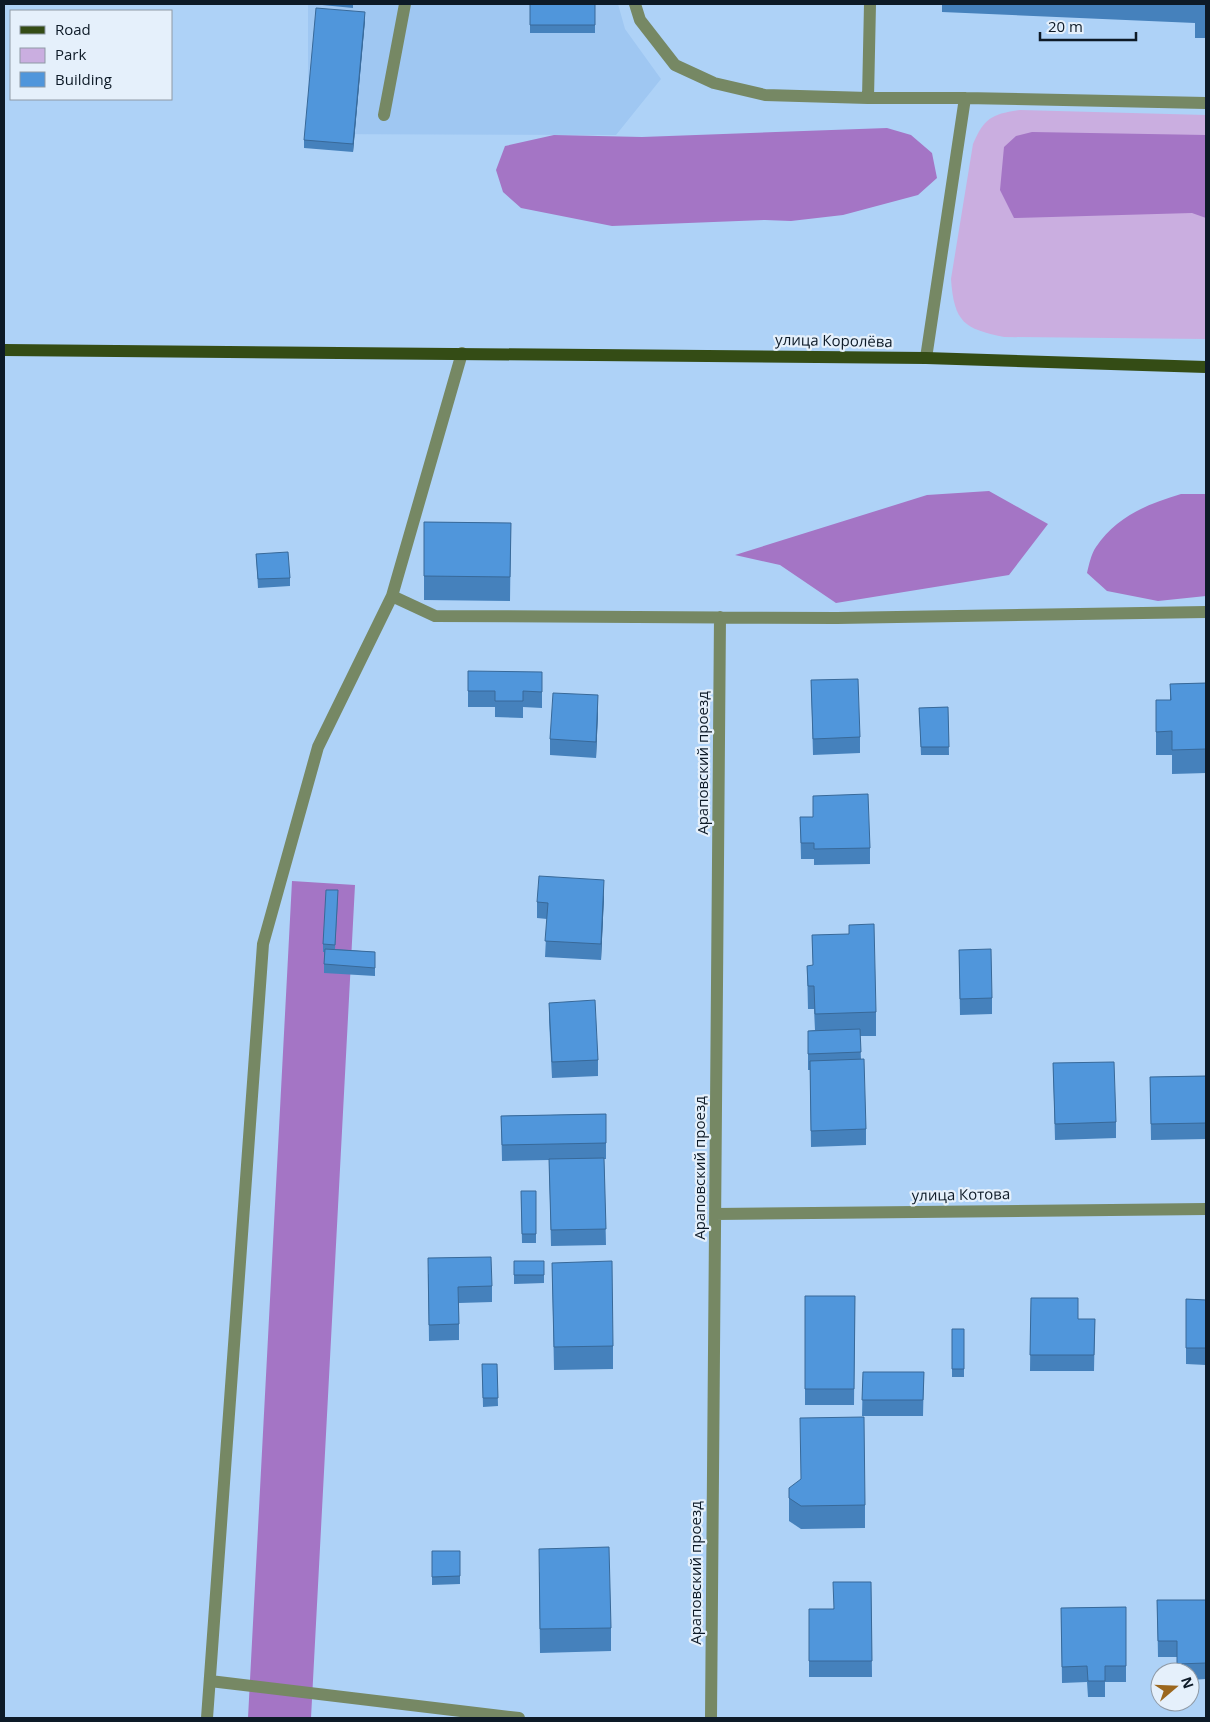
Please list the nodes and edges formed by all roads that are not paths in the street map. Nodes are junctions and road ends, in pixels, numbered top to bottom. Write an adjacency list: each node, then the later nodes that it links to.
1 (405, 4): 7 (street)
2 (635, 4): 4 (street)
3 (870, 4): 4 (street)
4 (868, 98): 5 (street)
5 (965, 98): 6 (street); 10 (street)
6 (1206, 102)
7 (384, 115)
8 (4, 350): 9 (main road, улица Королёва)
9 (462, 353): 10 (main road, улица Королёва); 12 (street)
10 (926, 358): 11 (main road, улица Королёва)
11 (1206, 367)
12 (392, 596): 14 (street); 17 (street)
13 (1206, 612): 14 (street)
14 (720, 617): 16 (street, Араповский проезд)
15 (1206, 1209): 16 (street, улица Котова)
16 (715, 1214): 20 (street, Араповский проезд)
17 (210, 1681): 18 (street); 19 (street)
18 (207, 1718)
19 (519, 1718)
20 (711, 1718)

